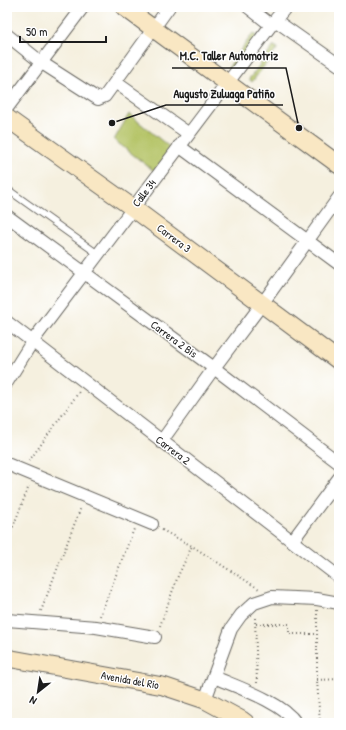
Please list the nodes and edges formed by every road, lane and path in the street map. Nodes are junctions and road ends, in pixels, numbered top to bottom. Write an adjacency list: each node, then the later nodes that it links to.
1 (84, 7): 9 (street)
2 (124, 7): 7 (main road)
3 (169, 7): 7 (street)
4 (248, 7): 6 (street)
5 (286, 7): 6 (street, Calle 34)
6 (273, 22): 10 (street); 12 (street, Calle 34)
7 (153, 28): 11 (street); 12 (main road)
8 (7, 35): 9 (street)
9 (42, 63): 11 (street); 13 (street)
10 (339, 65)
11 (115, 82): 15 (street)
12 (227, 83): 15 (street, Calle 34); 17 (main road)
13 (7, 108)
14 (7, 118): 20 (main road, Carrera 3)
15 (189, 134): 16 (street, Calle 34)
16 (179, 146): 20 (street, Calle 34); 22 (street)
17 (339, 165)
18 (7, 189): 23 (lane)
19 (339, 197): 22 (street)
20 (133, 208): 23 (street, Calle 34); 26 (main road, Carrera 3)
21 (7, 216): 25 (street, Carrera 2 Bis)
22 (308, 241): 24 (street); 26 (street)
23 (98, 254): 25 (street, Calle 34)
24 (339, 264)
25 (84, 273): 28 (street, Calle 34); 30 (street, Carrera 2 Bis)
26 (262, 304): 29 (main road, Carrera 3); 30 (street)
27 (7, 322): 28 (street, Carrera 2)
28 (32, 342): 31 (street, Calle 34); 32 (street, Carrera 2)
29 (339, 361)
30 (214, 368): 33 (street); 34 (street, Carrera 2 Bis)
31 (7, 382)
32 (86, 382): 33 (street, Carrera 2); 36 (path)
33 (161, 442): 41 (street, Carrera 2)
34 (339, 463)
35 (7, 464): 36 (street)
36 (28, 473): 38 (street); 42 (path)
37 (339, 478): 41 (street)
38 (85, 497): 39 (street); 50 (path)
39 (138, 519): 40 (street); 52 (path)
40 (152, 524): 43 (path)
41 (293, 540): 44 (street, Carrera 2)
42 (7, 542)
43 (192, 546): 45 (path); 54 (path)
44 (339, 576)
45 (272, 597): 46 (street); 47 (street)
46 (317, 599): 48 (street); 53 (path)
47 (254, 603): 51 (path); 56 (street)
48 (339, 603)
49 (7, 620): 50 (street)
50 (37, 623): 52 (street)
51 (256, 624): 53 (path); 59 (path)
52 (96, 627): 54 (street)
53 (316, 634): 57 (path)
54 (156, 637)
55 (7, 658): 60 (main road, Avenida del Río)
56 (214, 677): 59 (street); 60 (street)
57 (317, 680): 58 (path); 63 (path)
58 (339, 680)
59 (257, 695): 62 (street)
60 (205, 700): 61 (main road, Avenida del Río)
61 (246, 723)
62 (296, 723)
63 (320, 723)

